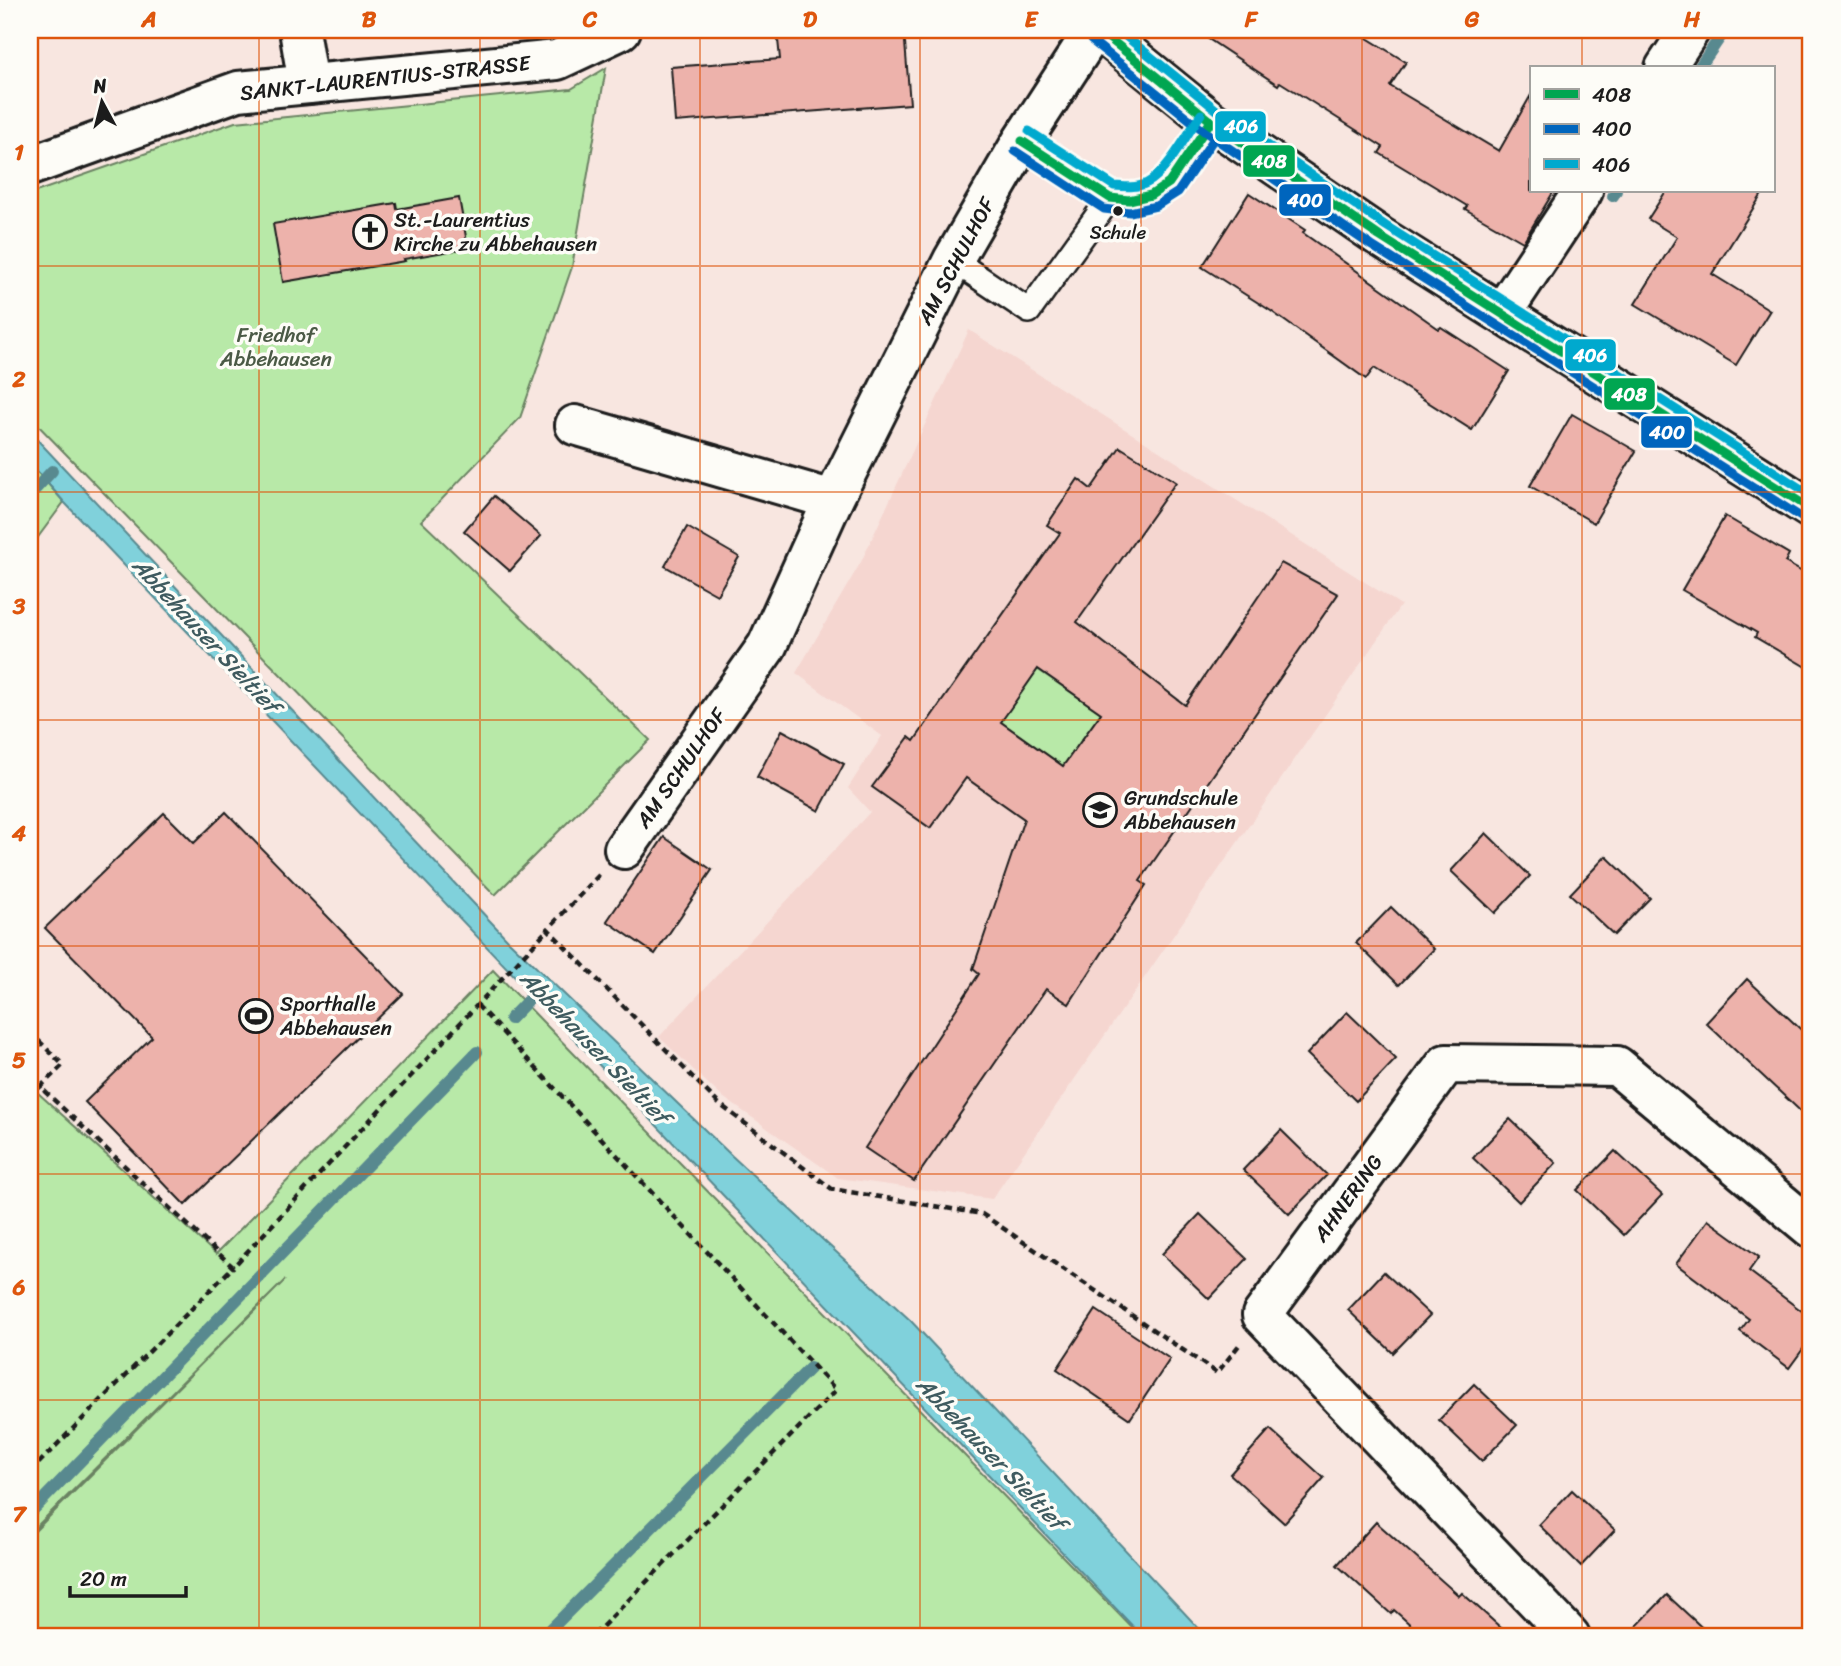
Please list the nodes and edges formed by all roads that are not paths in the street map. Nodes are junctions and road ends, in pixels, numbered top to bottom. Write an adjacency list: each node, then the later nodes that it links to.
1 (299, 30): 6 (street)
2 (621, 30): 6 (street, SANKT-LAURENTIUS-STRASSE)
3 (1096, 30): 7 (street); 8 (street, AM SCHULHOF)
4 (1690, 30): 5 (street)
5 (1666, 66)
6 (308, 84): 9 (street, SANKT-LAURENTIUS-STRASSE)
7 (1211, 121): 11 (lane); 13 (street)
8 (1022, 141): 11 (lane); 12 (street, AM SCHULHOF)
9 (30, 166)
10 (1582, 192): 13 (street)
11 (1110, 198): 12 (lane)
12 (953, 260): 15 (street, AM SCHULHOF)
13 (1502, 313): 16 (street)
14 (575, 425): 15 (street)
15 (832, 500): 17 (street, AM SCHULHOF)
16 (1811, 509)
17 (624, 849)
18 (1811, 1228): 19 (street, AHNERING)
19 (1570, 1636)

